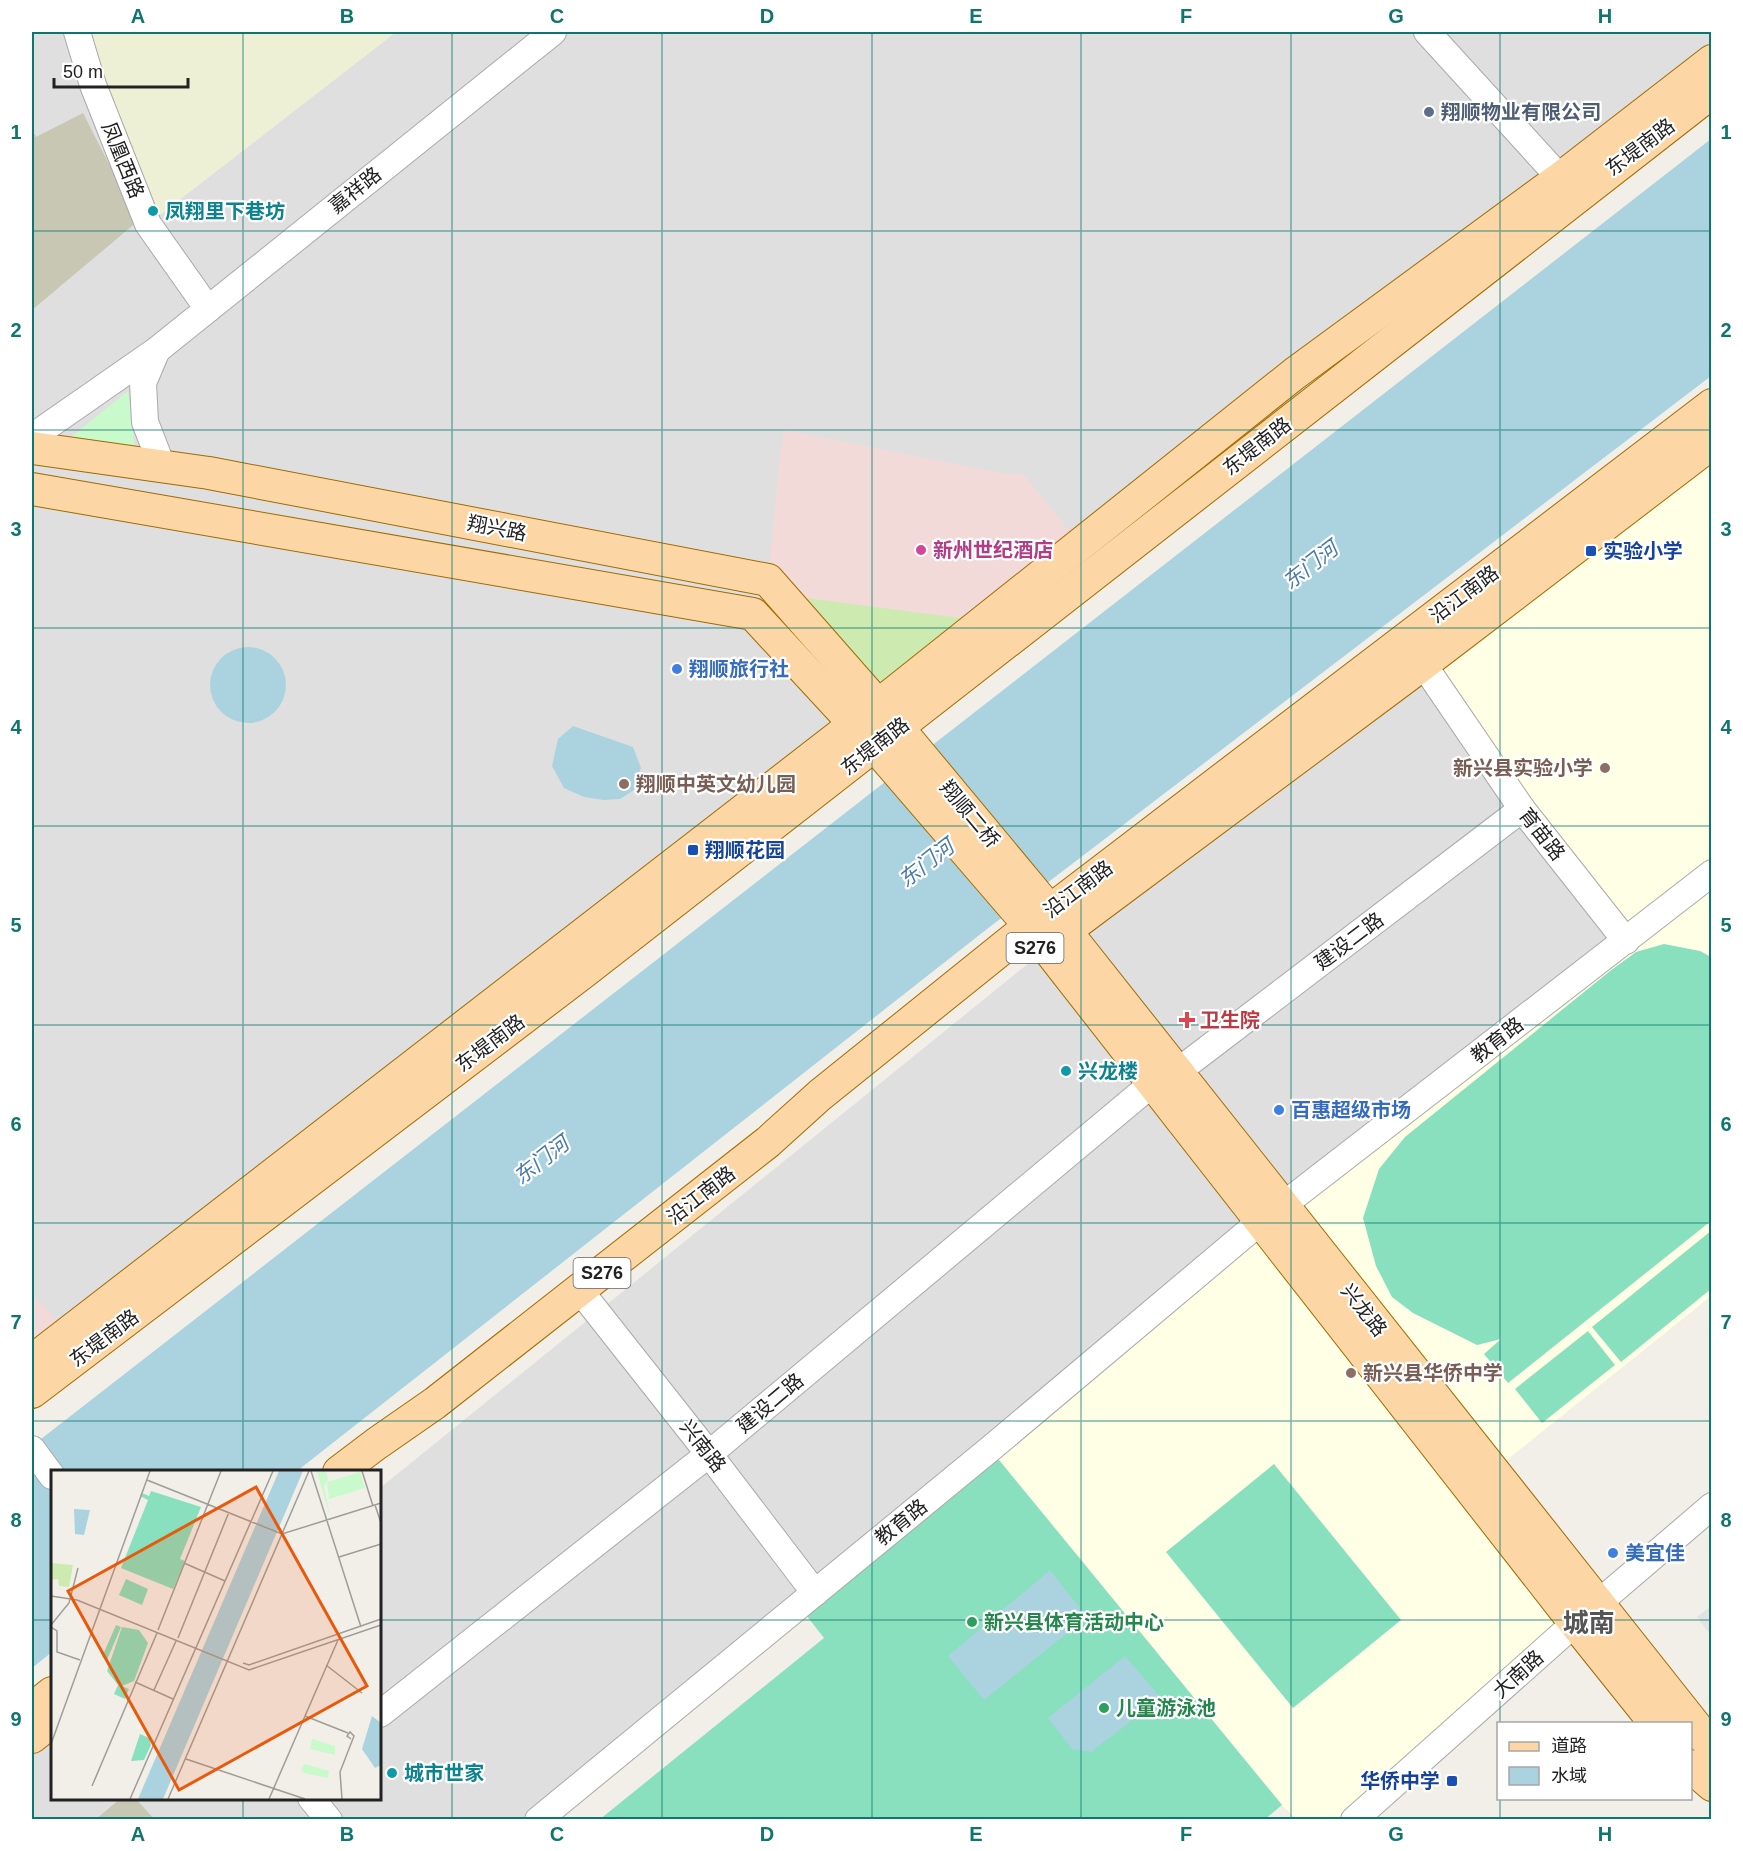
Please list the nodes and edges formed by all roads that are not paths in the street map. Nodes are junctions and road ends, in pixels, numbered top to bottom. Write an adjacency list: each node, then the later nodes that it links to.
1 (77, 32): 7 (street, 凤凰西路)
2 (553, 32): 7 (street, 嘉祥路)
3 (1427, 32): 6 (street)
4 (1712, 62): 6 (main road, 东堤南路)
5 (1712, 92): 6 (main road, 东堤南路)
6 (1569, 187): 16 (main road, 东堤南路)
7 (208, 309): 8 (street, 嘉祥路)
8 (157, 350): 10 (street, 嘉祥路); 13 (street, 嘉祥路)
9 (1712, 405): 19 (main road, 沿江南路 / S276)
10 (32, 437)
11 (1712, 443): 15 (main road, 沿江南路 / S276)
12 (32, 448): 13 (main road, 翔兴路)
13 (162, 466): 16 (main road, 翔兴路)
14 (32, 489): 16 (main road, 翔兴路)
15 (1423, 664): 17 (street, 育苗路); 19 (main road, 沿江南路 / S276)
16 (877, 725): 19 (main road, 翔顺二桥); 24 (main road, 东堤南路); 25 (main road, 东堤南路)
17 (1522, 809): 20 (street, 育苗路); 21 (street, 建设二路)
18 (1712, 873): 20 (street, 教育路)
19 (1042, 921): 21 (main road, 兴龙路); 23 (main road, 沿江南路 / S276); 28 (main road, 沿江南路 / S276)
20 (1626, 940): 22 (street, 教育路)
21 (1165, 1077): 22 (main road, 兴龙路); 27 (street, 建设二路)
22 (1272, 1214): 32 (street, 教育路); 33 (main road, 兴龙路)
23 (590, 1302): 27 (street, 兴南路); 29 (main road, 沿江南路 / S276)
24 (32, 1361)
25 (32, 1392)
26 (32, 1449): 30 (street)
27 (709, 1454): 32 (street, 兴南路); 36 (street, 建设二路)
28 (342, 1470)
29 (375, 1470)
30 (51, 1475)
31 (1712, 1506): 33 (street, 大南路)
32 (814, 1593): 47 (street, 教育路)
33 (1586, 1614): 38 (main road, 兴龙路); 39 (main road, 兴龙路); 48 (street, 大南路)
34 (51, 1694): 35 (main road)
35 (32, 1709)
36 (381, 1713)
37 (51, 1722): 41 (main road)
38 (1655, 1722)
39 (1688, 1722)
40 (1692, 1726): 42 (main road, 兴龙路)
41 (32, 1737)
42 (1712, 1747)
43 (1692, 1768): 44 (main road)
44 (1712, 1785)
45 (313, 1800): 46 (street)
46 (329, 1820)
47 (538, 1820)
48 (1354, 1820)

